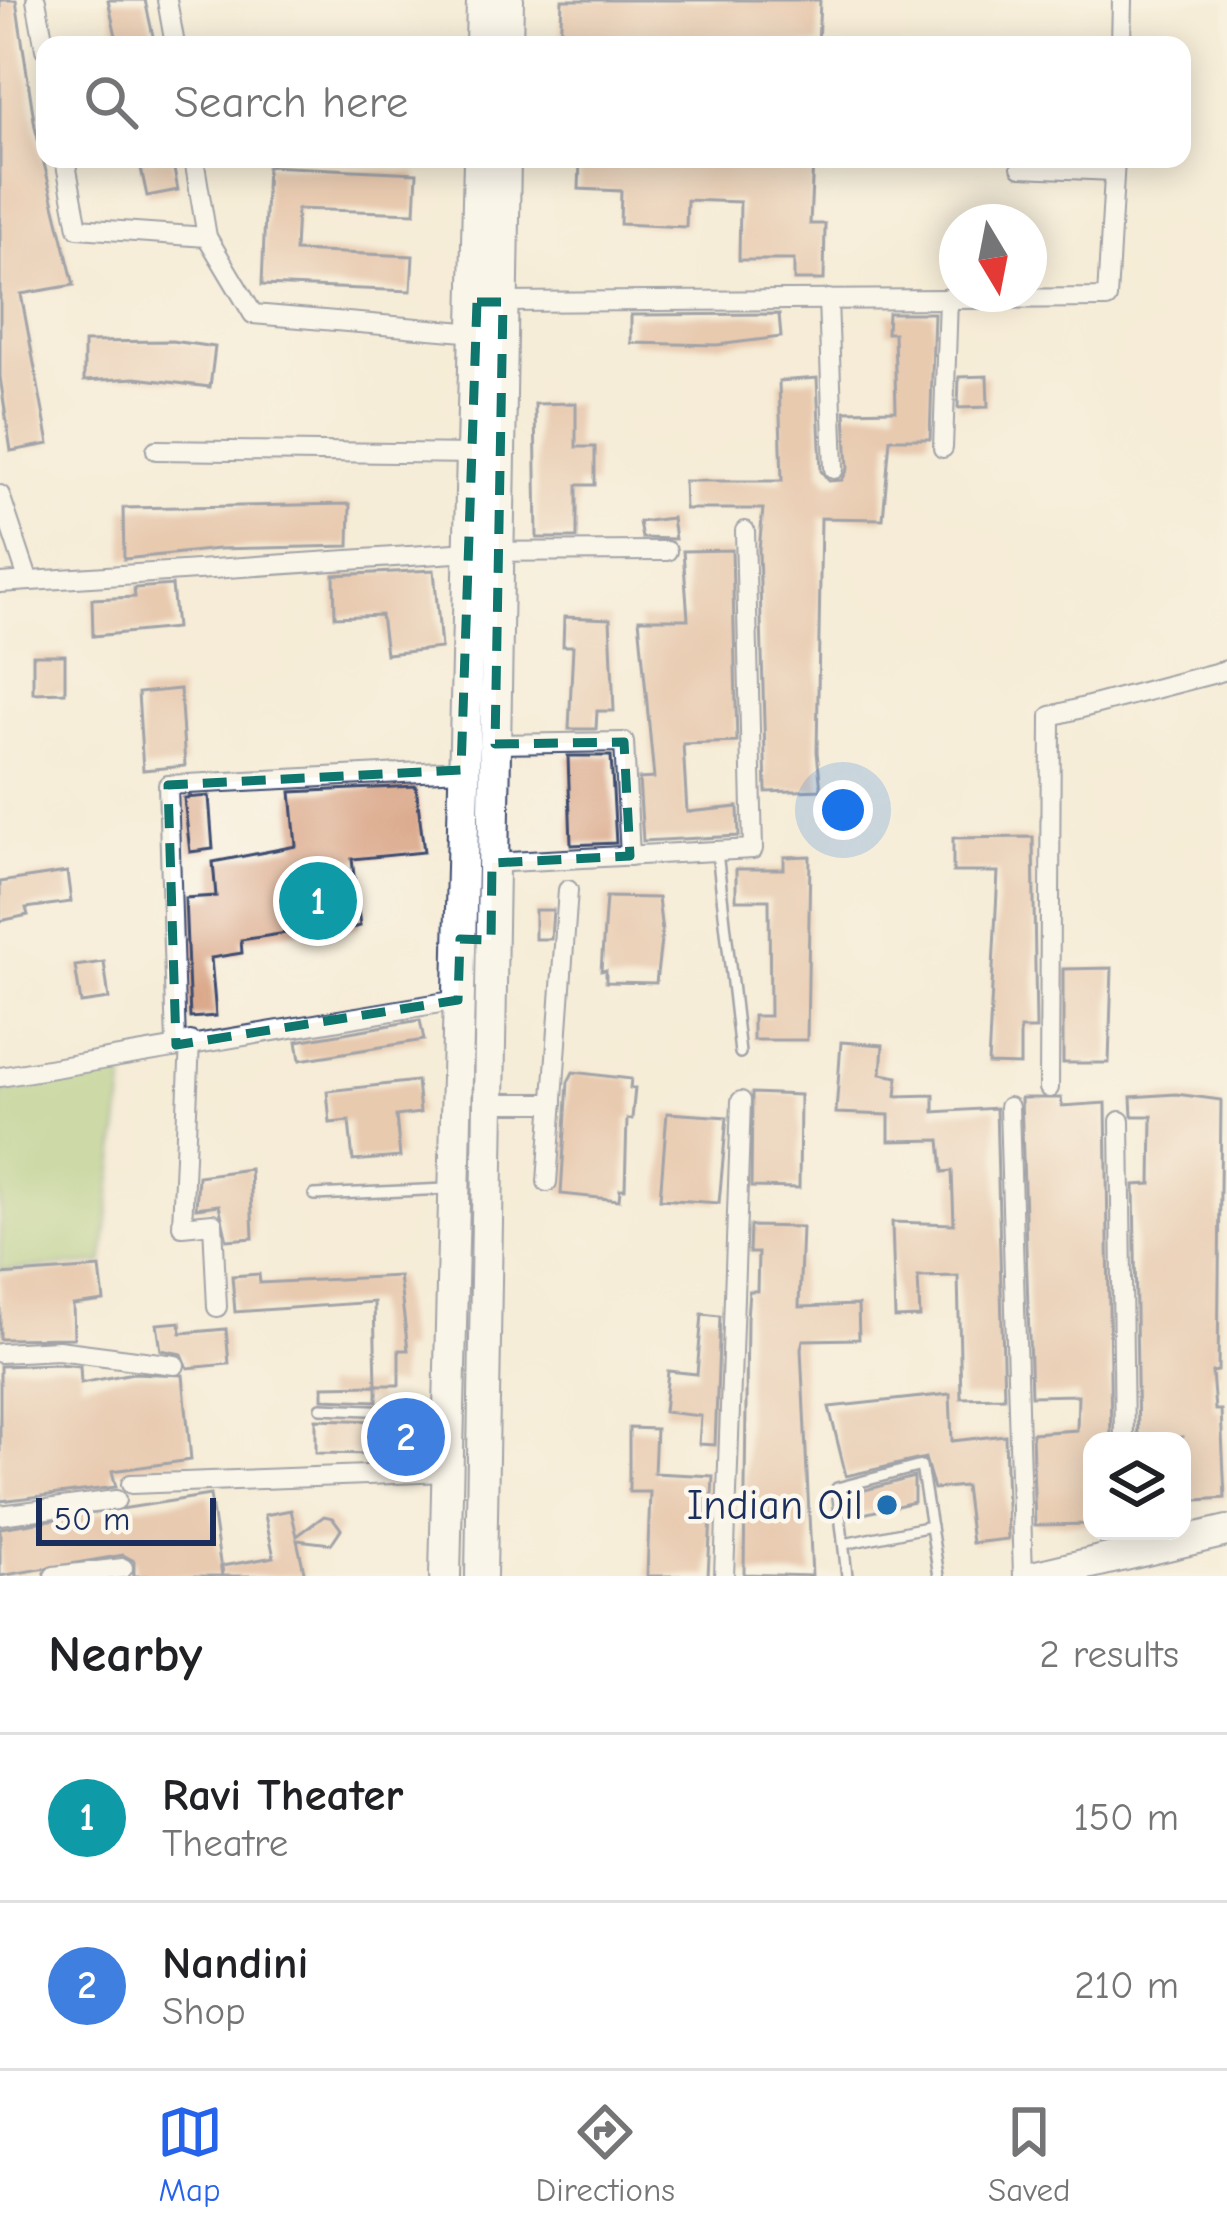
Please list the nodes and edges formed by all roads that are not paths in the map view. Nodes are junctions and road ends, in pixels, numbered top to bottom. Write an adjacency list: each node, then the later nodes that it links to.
1 (36, 0): 6 (street)
2 (167, 0): 7 (street)
3 (482, 0): 8 (main road)
4 (508, 0): 9 (main road)
5 (1122, 0): 10 (street)
6 (43, 36)
7 (173, 36)
8 (481, 36)
9 (507, 36)
10 (1120, 36)
11 (67, 168): 16 (street)
12 (196, 168): 16 (street)
13 (479, 168): 20 (main road)
14 (505, 168): 20 (main road)
15 (1114, 168): 18 (street)
16 (207, 237): 20 (street)
17 (939, 298): 19 (street)
18 (1047, 298)
19 (828, 299): 20 (street); 25 (street)
20 (486, 312): 24 (main road); 29 (main road)
21 (948, 312): 22 (street)
22 (943, 448)
23 (156, 450): 24 (street)
24 (476, 454): 29 (main road)
25 (834, 469)
26 (0, 495): 30 (street)
27 (745, 532): 35 (street)
28 (668, 551): 29 (street)
29 (484, 552): 30 (street); 33 (main road); 34 (main road)
30 (28, 579): 31 (street)
31 (0, 583)
32 (1227, 670): 45 (street)
33 (495, 744): 36 (street); 37 (main road)
34 (461, 770): 39 (main road); 42 (street)
35 (717, 852): 36 (street); 43 (lane)
36 (630, 856): 37 (street)
37 (492, 863): 40 (main road)
38 (568, 890): 48 (street)
39 (460, 939): 40 (main road); 41 (main road)
40 (491, 940): 47 (main road)
41 (458, 1000): 42 (street); 52 (main road)
42 (183, 1043): 44 (street); 54 (street)
43 (740, 1053)
44 (0, 1077)
45 (1049, 1088)
46 (741, 1101): 74 (street)
47 (486, 1103): 48 (street); 73 (main road)
48 (553, 1103): 51 (street)
49 (1009, 1107): 77 (street)
50 (1120, 1121): 59 (street)
51 (547, 1182)
52 (453, 1189): 53 (lane); 58 (main road)
53 (314, 1195)
54 (217, 1307)
55 (0, 1353): 56 (street)
56 (175, 1365)
57 (321, 1408): 58 (lane)
58 (448, 1414): 60 (main road)
59 (1124, 1432)
60 (447, 1472): 61 (street); 72 (main road)
61 (131, 1484)
62 (116, 1500): 63 (street)
63 (0, 1515)
64 (931, 1526): 66 (lane); 66 (lane); 76 (lane)
65 (1227, 1531): 69 (main road)
66 (844, 1544): 75 (lane)
67 (1227, 1552): 69 (main road)
68 (1125, 1554): 69 (main road); 78 (main road)
69 (1164, 1556)
70 (123, 1568): 71 (street)
71 (54, 1576)
72 (445, 1576)
73 (482, 1576)
74 (724, 1576)
75 (847, 1576)
76 (939, 1576)
77 (1023, 1576)
78 (1036, 1576)

